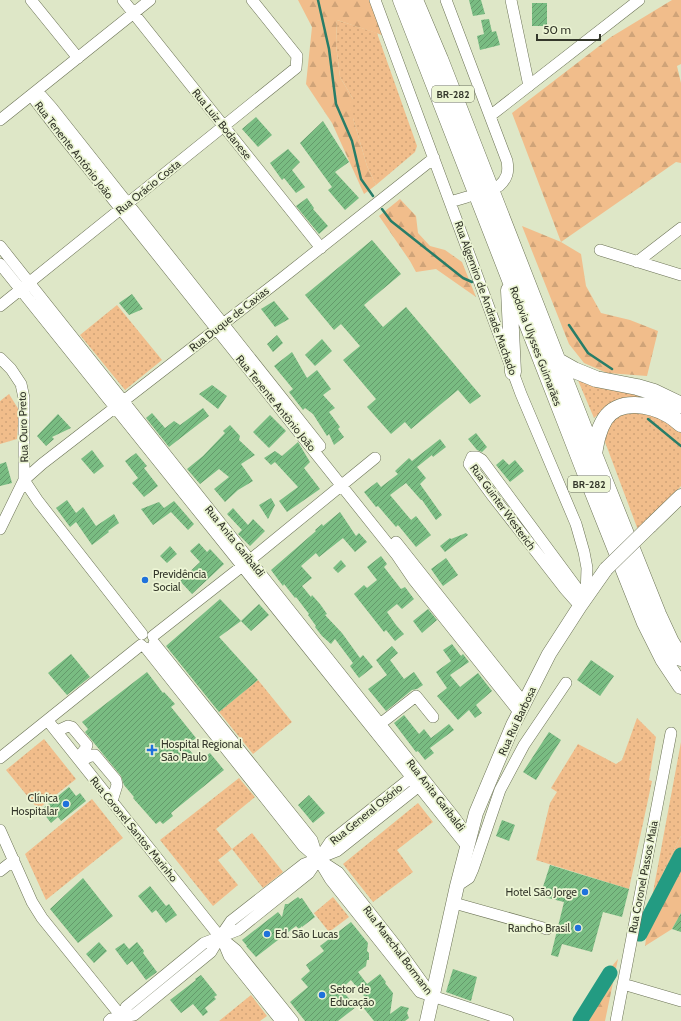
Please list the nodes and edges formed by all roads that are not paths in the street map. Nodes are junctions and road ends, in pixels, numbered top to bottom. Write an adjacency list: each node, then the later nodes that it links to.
1 (31, 0): 12 (street)
2 (123, 0): 11 (street, Rua Luiz Bodanese)
3 (150, 0): 11 (street)
4 (252, 0): 17 (street, Rua Orácio Costa)
5 (375, 0): 18 (street, Rua Algemiro de Andrade Machado)
6 (401, 0): 30 (highway, Rodovia Ulysses Guimarães / BR-282)
7 (415, 0): 35 (highway, Rodovia Ulysses Guimarães / BR-282)
8 (446, 0): 15 (street)
9 (511, 0): 13 (street)
10 (632, 2): 13 (street)
11 (134, 13): 12 (street); 17 (street, Rua Luiz Bodanese)
12 (78, 58): 14 (street)
13 (529, 86): 15 (street)
14 (34, 93): 16 (street); 22 (street, Rua Tenente Antônio João)
15 (490, 116): 19 (street)
16 (0, 120)
17 (224, 126): 22 (street, Rua Orácio Costa); 25 (street, Rua Luiz Bodanese)
18 (434, 158): 21 (street, Rua Algemiro de Andrade Machado); 25 (street, Rua Duque de Caxias)
19 (499, 186)
20 (467, 197): 21 (street)
21 (450, 202): 36 (street, Rua Algemiro de Andrade Machado)
22 (124, 207): 31 (street, Rua Orácio Costa); 33 (street, Rua Tenente Antônio João)
23 (681, 228): 27 (street)
24 (0, 246): 31 (street, Rua Anita Garibaldi)
25 (321, 248): 33 (street, Rua Duque de Caxias)
26 (600, 250): 27 (street)
27 (637, 262): 29 (street)
28 (0, 264): 31 (street, Rua Anita Garibaldi)
29 (681, 275)
30 (508, 276): 36 (highway); 60 (highway, Rodovia Ulysses Guimarães / BR-282)
31 (25, 286): 32 (street, Rua Orácio Costa); 37 (street, Rua Anita Garibaldi)
32 (0, 306)
33 (220, 326): 37 (street, Rua Duque de Caxias); 45 (street, Rua Tenente Antônio João)
34 (0, 358): 40 (street, Rua Ouro Preto)
35 (558, 361): 38 (highway); 41 (highway, Rodovia Ulysses Guimarães / BR-282)
36 (513, 372): 56 (street, Rua Algemiro de Andrade Machado)
37 (119, 405): 43 (street, Rua Duque de Caxias); 55 (street, Rua Anita Garibaldi)
38 (681, 405)
39 (681, 424): 41 (highway)
40 (24, 453): 43 (street); 44 (street, Rua Ouro Preto)
41 (594, 454): 58 (highway, Rodovia Ulysses Guimarães / BR-282)
42 (375, 458): 45 (street)
43 (42, 464): 44 (street, Rua Duque de Caxias)
44 (24, 480): 49 (street); 50 (street)
45 (345, 484): 55 (street); 61 (street, Rua Tenente Antônio João)
46 (501, 486): 47 (street); 47 (street, Rua Guinter Westerich); 51 (street, Rua Guinter Westerich)
47 (491, 494): 52 (street, Rua Guinter Westerich)
48 (681, 496): 56 (main road, Rua Rui Barbosa, bridge)
49 (38, 500): 50 (street); 57 (street)
50 (13, 502): 53 (street)
51 (526, 519): 52 (street); 54 (street, Rua Guinter Westerich)
52 (516, 526): 54 (street, Rua Guinter Westerich)
53 (0, 529)
54 (544, 553): 56 (street, Rua Guinter Westerich)
55 (246, 563): 57 (street); 64 (street, Rua Anita Garibaldi)
56 (584, 601): 61 (main road, Rua Rui Barbosa)
57 (147, 641): 63 (street); 75 (street)
58 (681, 658)
59 (566, 683): 78 (street, Rua Rui Barbosa)
60 (681, 686)
61 (522, 707): 74 (main road, Rua Rui Barbosa)
62 (433, 717): 64 (street)
63 (48, 721): 65 (street, Rua Coronel Santos Marinho); 67 (street)
64 (376, 727): 69 (street, Rua Anita Garibaldi)
65 (57, 731): 68 (street, Rua Coronel Santos Marinho); 68 (street)
66 (671, 733): 82 (street, Rua Coronel Passos Maia)
67 (0, 758)
68 (79, 760): 71 (street, Rua Coronel Santos Marinho); 71 (street)
69 (415, 774): 70 (street, Rua Anita Garibaldi); 72 (street, Rua General Osório)
70 (422, 783): 72 (street, Rua General Osório); 74 (street, Rua Anita Garibaldi)
71 (112, 800): 81 (street, Rua Coronel Santos Marinho)
72 (384, 806): 75 (street, Rua General Osório)
73 (0, 830): 76 (street)
74 (468, 842): 78 (main road, Rua Rui Barbosa)
75 (318, 859): 81 (street); 84 (street, Rua Marechal Bormann)
76 (14, 860): 77 (street); 86 (street)
77 (0, 871)
78 (457, 886): 79 (main road, Rua Rui Barbosa)
79 (454, 903): 80 (street); 84 (main road, Rua Rui Barbosa)
80 (547, 929)
81 (220, 937): 83 (street, Rua Coronel Santos Marinho); 86 (street)
82 (623, 984): 85 (street); 92 (street, Rua Coronel Passos Maia)
83 (265, 993): 88 (street, Rua Coronel Santos Marinho); 89 (street, Rua Coronel Santos Marinho)
84 (434, 997): 90 (main road, Rua Rui Barbosa); 91 (street)
85 (681, 1001)
86 (123, 1020): 87 (street)
87 (109, 1021)
88 (281, 1021)
89 (293, 1021)
90 (427, 1021)
91 (508, 1021)
92 (616, 1021)

